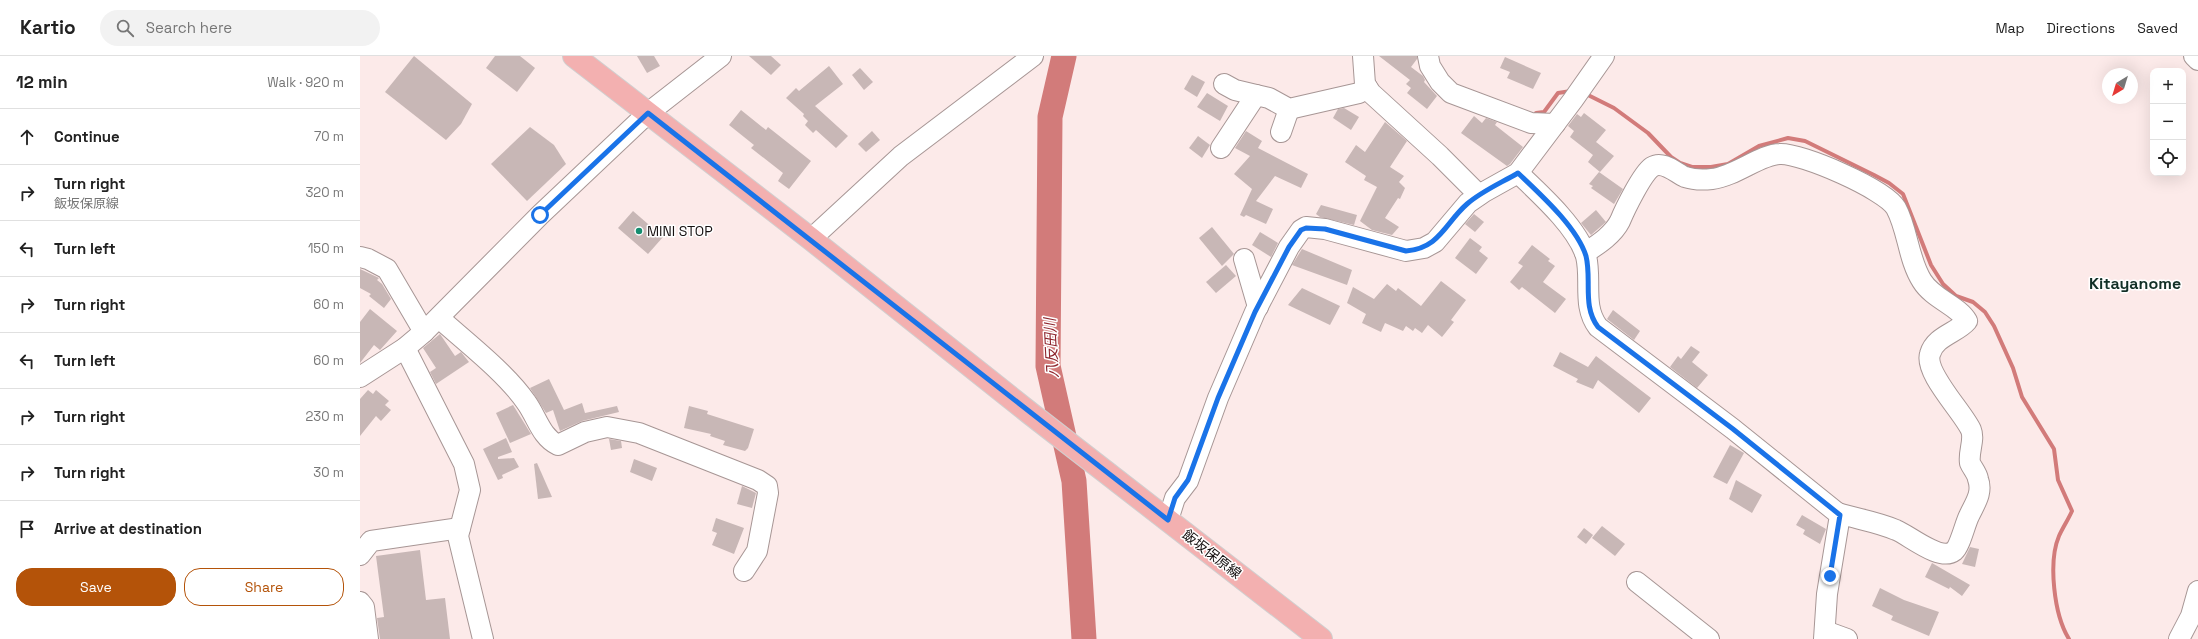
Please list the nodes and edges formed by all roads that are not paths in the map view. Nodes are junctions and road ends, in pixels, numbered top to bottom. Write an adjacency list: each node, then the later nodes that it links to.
1 (574, 56): 13 (main road, 飯坂保原線)
2 (721, 56): 13 (street)
3 (1363, 56): 10 (street)
4 (1428, 56): 14 (street)
5 (1604, 56): 14 (street)
6 (2194, 56): 8 (street)
7 (1030, 58): 19 (street)
8 (2198, 60)
9 (1224, 84): 11 (street)
10 (1367, 87): 12 (street); 18 (street)
11 (1256, 95): 12 (street); 16 (street)
12 (1289, 109): 15 (street)
13 (648, 113): 19 (main road, 飯坂保原線); 24 (street)
14 (1555, 124): 17 (street)
15 (1281, 132)
16 (1221, 148)
17 (1518, 173): 18 (street); 20 (street)
18 (1479, 195): 23 (street)
19 (811, 239): 29 (main road, 飯坂保原線)
20 (1584, 253): 28 (street); 28 (street)
21 (360, 257): 25 (street)
22 (1244, 259): 23 (street)
23 (1258, 307): 29 (street)
24 (439, 318): 25 (street); 32 (street)
25 (424, 332): 26 (street)
26 (405, 348): 27 (street); 30 (street)
27 (360, 377)
28 (1838, 513): 36 (street)
29 (1168, 520): 39 (main road, 飯坂保原線)
30 (460, 528): 31 (street); 38 (street)
31 (360, 555)
32 (744, 571)
33 (1637, 582): 40 (street)
34 (2198, 591): 42 (street)
35 (360, 602): 37 (street)
36 (1825, 635): 41 (street)
37 (368, 639)
38 (483, 639)
39 (1321, 639)
40 (1709, 639)
41 (1846, 639)
42 (2179, 639)

